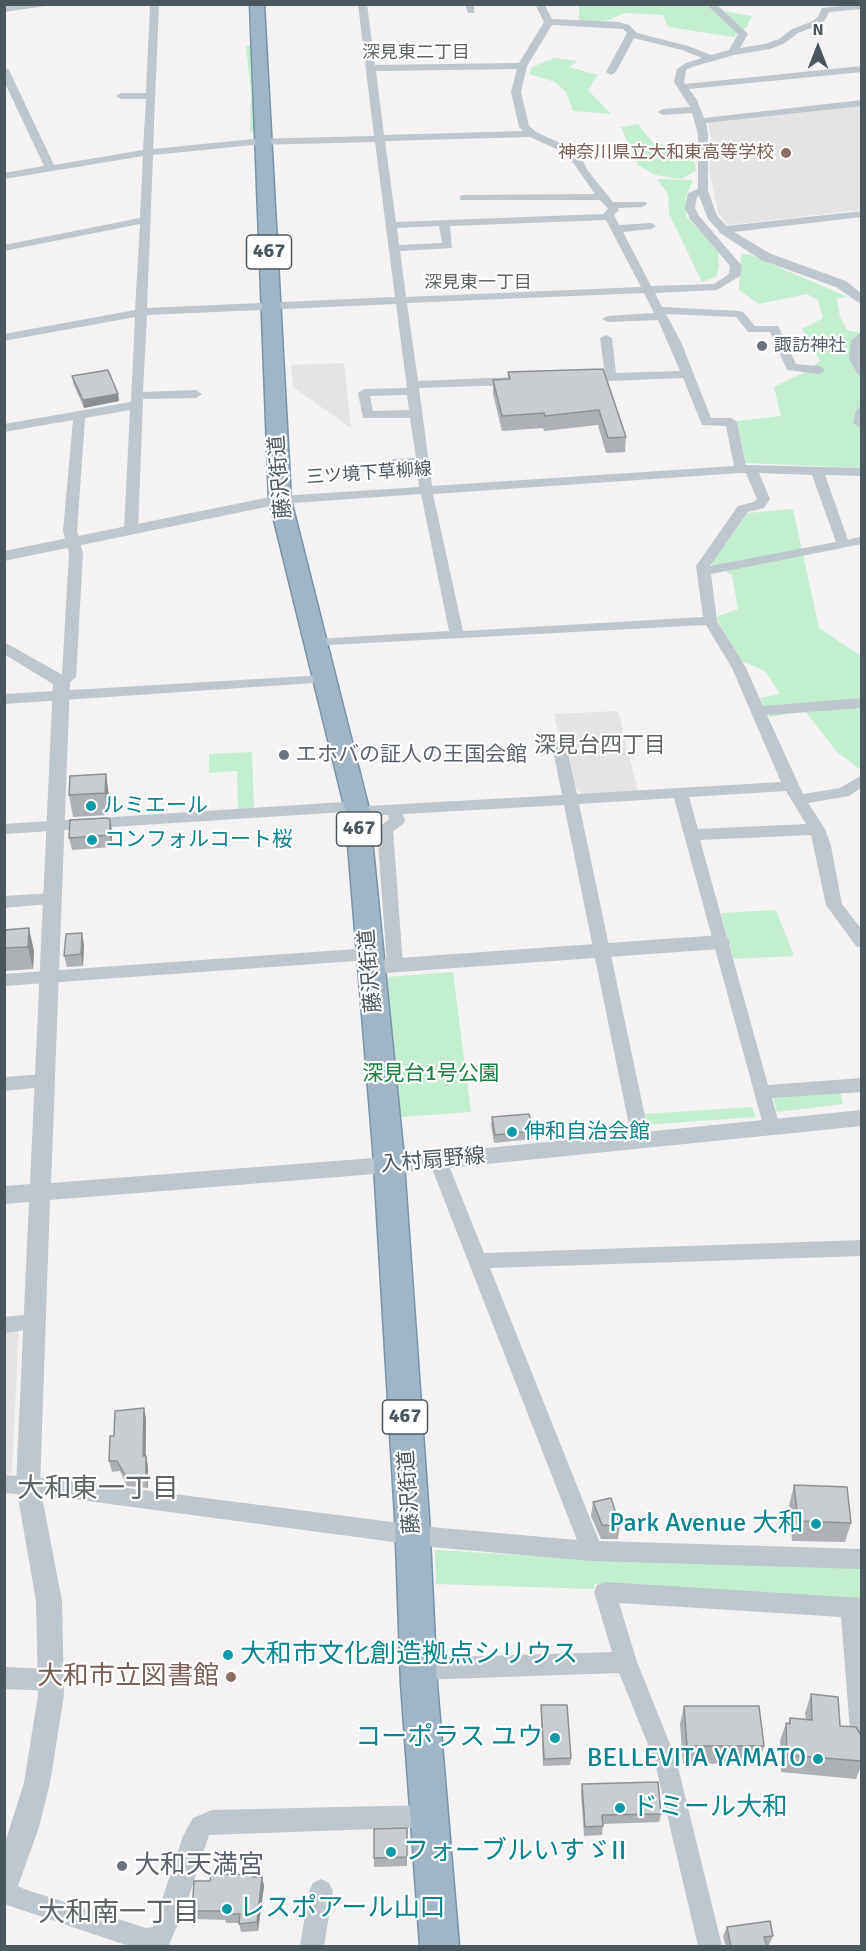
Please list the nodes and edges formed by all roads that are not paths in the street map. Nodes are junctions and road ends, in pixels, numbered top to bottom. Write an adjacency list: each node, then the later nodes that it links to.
1 (55, 4): 7 (street)
2 (154, 4): 21 (street)
3 (257, 4): 28 (highway, 藤沢街道 / 467)
4 (362, 4): 15 (street)
5 (539, 4): 10 (street)
6 (710, 4): 12 (street)
7 (38, 5): 9 (street)
8 (861, 6): 12 (street)
9 (4, 9)
10 (549, 22): 11 (street); 14 (street)
11 (632, 33): 13 (street); 18 (street)
12 (733, 52): 13 (street)
13 (712, 59): 19 (street)
14 (522, 66): 15 (street); 26 (street)
15 (372, 68): 27 (street)
16 (861, 69): 19 (street)
17 (4, 70): 30 (street)
18 (611, 72)
19 (681, 87): 23 (street)
20 (121, 96): 21 (street)
21 (150, 96): 29 (street)
22 (861, 104): 25 (street)
23 (696, 110): 24 (street); 25 (street)
24 (663, 113)
25 (700, 121): 32 (street)
26 (532, 134): 27 (street); 35 (street)
27 (379, 138): 28 (street); 39 (street)
28 (263, 141): 29 (street); 48 (highway, 藤沢街道 / 467)
29 (149, 152): 30 (street); 37 (street)
30 (50, 168): 31 (street)
31 (4, 176)
32 (703, 191): 42 (street); 45 (street)
33 (464, 198): 35 (street)
34 (642, 204): 35 (street)
35 (608, 206): 38 (street); 41 (street)
36 (861, 214): 42 (street)
37 (145, 220): 43 (street); 49 (street)
38 (444, 223): 39 (street); 44 (street)
39 (391, 225): 44 (street)
40 (651, 226): 41 (street)
41 (616, 229): 45 (street)
42 (724, 230): 46 (street)
43 (4, 248)
44 (394, 248): 47 (street)
45 (649, 292): 47 (street); 50 (street)
46 (861, 300)
47 (401, 302): 48 (street); 61 (street)
48 (272, 307): 49 (street); 75 (highway, 藤沢街道 / 467)
49 (141, 312): 53 (street); 63 (street)
50 (661, 313): 51 (street); 55 (street); 57 (street)
51 (608, 319)
52 (861, 335): 56 (street)
53 (4, 338)
54 (606, 338): 58 (street)
55 (819, 370)
56 (861, 372)
57 (687, 374): 58 (street); 71 (street)
58 (611, 377): 59 (street)
59 (576, 378)
60 (529, 380): 61 (street)
61 (412, 388): 65 (street); 65 (street)
62 (196, 394): 63 (street)
63 (137, 400): 66 (street); 76 (street)
64 (861, 410): 67 (street)
65 (416, 414): 69 (street)
66 (79, 415): 68 (street); 78 (street)
67 (861, 425)
68 (4, 428)
69 (422, 462): 70 (street); 74 (street)
70 (393, 463)
71 (745, 469): 72 (street, 三ツ境下草柳線); 74 (street, 三ツ境下草柳線); 81 (street)
72 (817, 471): 73 (street, 三ツ境下草柳線); 79 (street)
73 (861, 472)
74 (426, 490): 75 (street, 三ツ境下草柳線); 83 (street)
75 (279, 500): 76 (street, 三ツ境下草柳線); 84 (highway, 藤沢街道 / 467)
76 (131, 530): 78 (street, 三ツ境下草柳線)
77 (861, 540): 79 (street)
78 (72, 542): 80 (street, 三ツ境下草柳線); 87 (street)
79 (843, 545): 81 (street)
80 (4, 556)
81 (702, 571): 82 (street)
82 (710, 621): 83 (street); 90 (street)
83 (457, 635): 84 (street)
84 (316, 643): 86 (highway, 藤沢街道 / 467)
85 (4, 647): 87 (street)
86 (324, 679): 87 (street); 96 (highway, 藤沢街道 / 467)
87 (62, 689): 88 (street); 98 (street)
88 (4, 699)
89 (861, 703): 90 (street)
90 (758, 711): 94 (street)
91 (559, 745): 95 (street)
92 (861, 780): 94 (street)
93 (680, 793): 94 (street); 95 (street); 101 (street)
94 (793, 793): 100 (street)
95 (570, 800): 97 (street); 106 (street)
96 (357, 809): 97 (street); 98 (street); 107 (highway, 藤沢街道 / 467)
97 (395, 810): 107 (street)
98 (56, 826): 99 (street); 102 (street)
99 (4, 829)
100 (816, 829): 101 (street); 105 (street)
101 (692, 835): 104 (street)
102 (53, 899): 103 (street); 108 (street)
103 (4, 902)
104 (720, 942): 106 (street); 113 (street)
105 (861, 942)
106 (602, 950): 107 (street); 116 (street)
107 (379, 962): 108 (street); 118 (highway, 藤沢街道 / 467)
108 (50, 977): 109 (street); 110 (street)
109 (4, 980)
110 (46, 1081): 111 (street); 119 (street)
111 (4, 1084)
112 (861, 1085): 113 (street)
113 (762, 1092): 115 (street)
114 (861, 1118): 115 (street, 入村扇野線)
115 (771, 1127): 116 (street, 入村扇野線)
116 (641, 1140): 117 (street, 入村扇野線)
117 (438, 1161): 118 (street, 入村扇野線); 122 (street)
118 (388, 1165): 119 (street, 入村扇野線); 126 (highway, 藤沢街道 / 467)
119 (39, 1192): 120 (street, 入村扇野線); 123 (street)
120 (4, 1195)
121 (861, 1248): 122 (street)
122 (478, 1261): 127 (street)
123 (34, 1322): 124 (street); 125 (street)
124 (4, 1325)
125 (16, 1485): 126 (street); 133 (street)
126 (413, 1535): 127 (street); 131 (highway, 藤沢街道 / 467)
127 (592, 1551): 128 (street)
128 (861, 1559)
129 (856, 1608): 130 (street); 134 (street)
130 (626, 1662): 131 (street); 141 (street)
131 (419, 1669): 135 (highway, 藤沢街道 / 467)
132 (4, 1678): 133 (street)
133 (52, 1680): 136 (street)
134 (861, 1742)
135 (429, 1816): 138 (street); 140 (highway, 藤沢街道 / 467)
136 (4, 1887)
137 (321, 1891): 139 (street)
138 (4, 1892)
139 (312, 1947)
140 (440, 1947)
141 (710, 1947)

